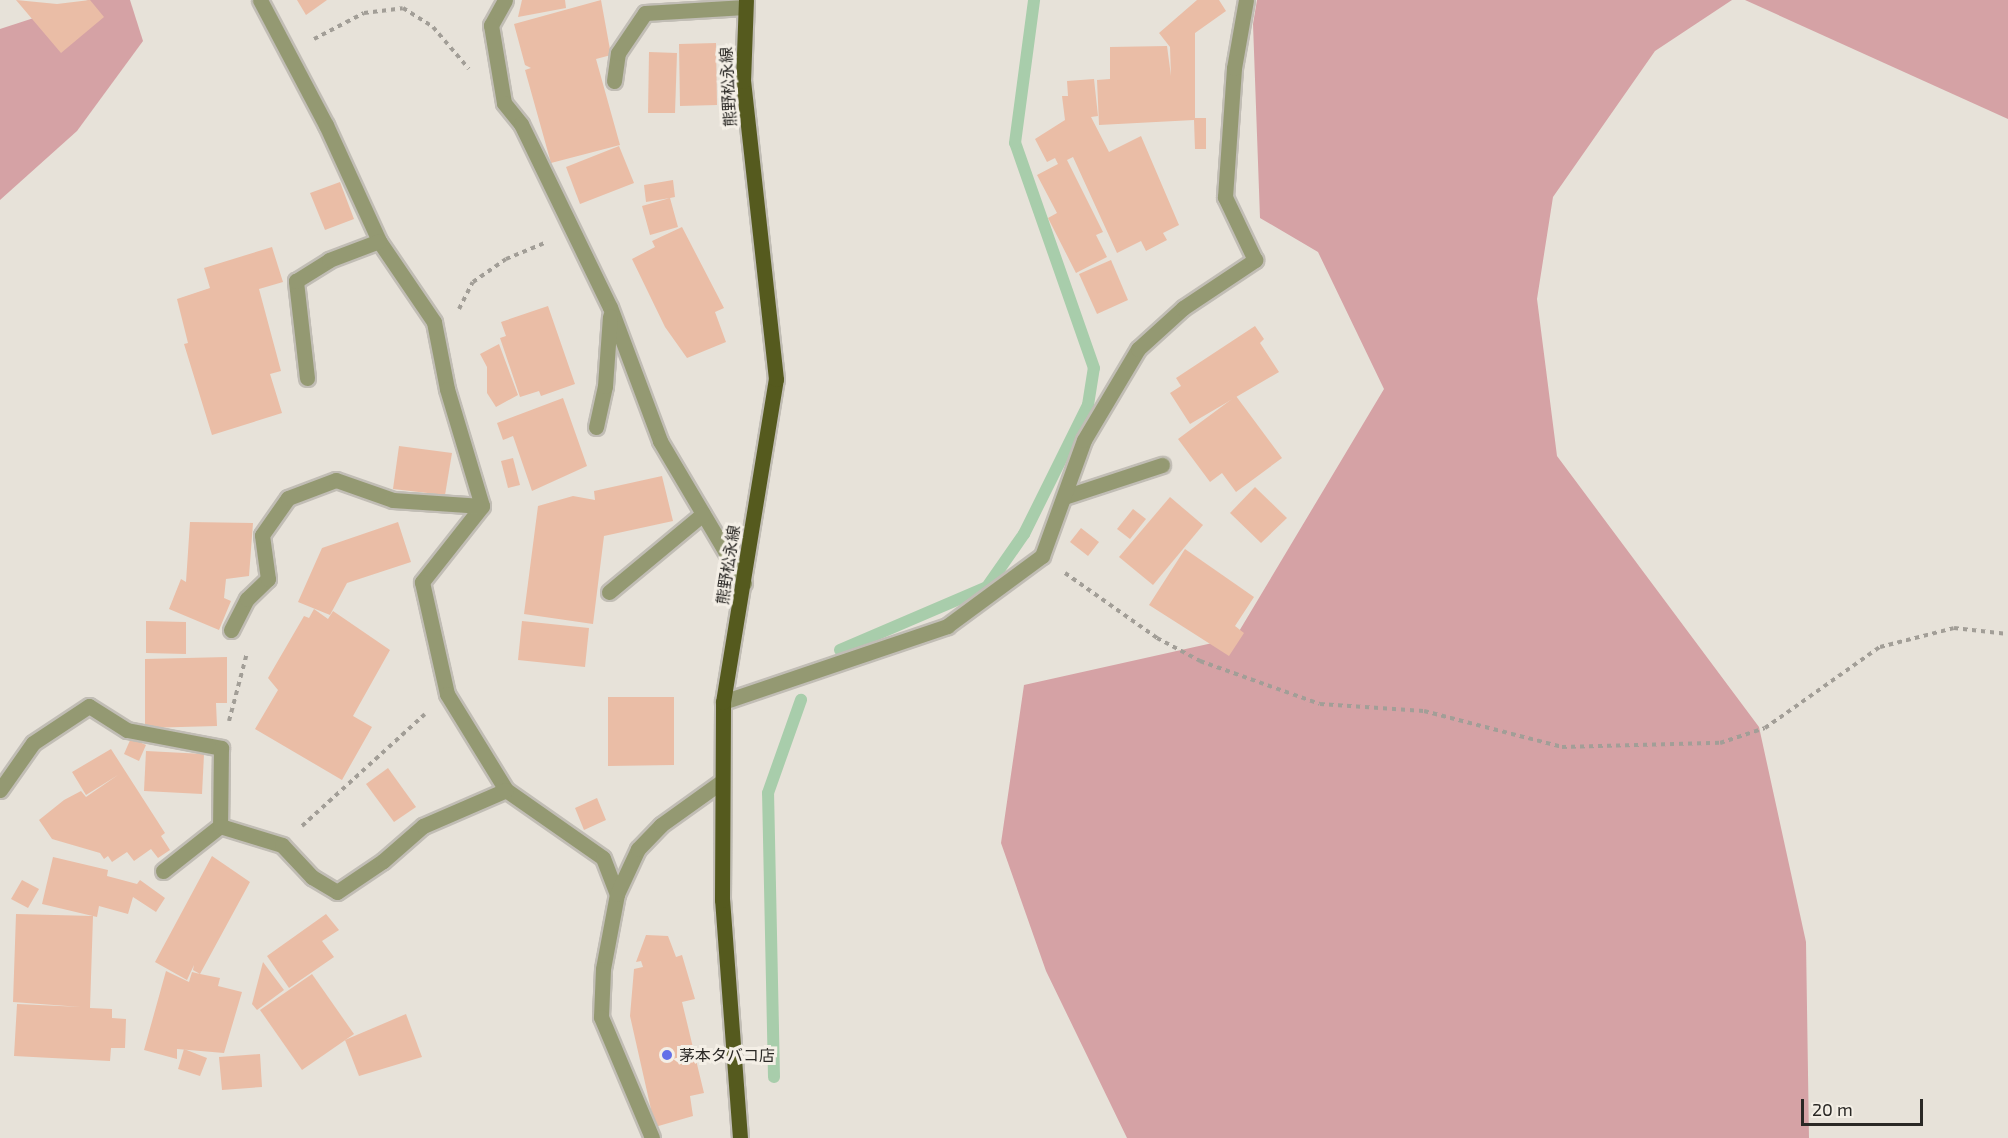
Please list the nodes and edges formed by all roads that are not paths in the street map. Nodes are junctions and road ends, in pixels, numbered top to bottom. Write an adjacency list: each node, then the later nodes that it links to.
1 (260, 0): 6 (street)
2 (505, 0): 7 (street)
3 (1246, 0): 11 (street)
4 (745, 3): 5 (street); 14 (main road, 熊野松永線)
5 (614, 81)
6 (379, 241): 8 (street); 12 (street)
7 (610, 307): 9 (street); 13 (street)
8 (307, 378)
9 (596, 427)
10 (1162, 465): 11 (street)
11 (1067, 496): 17 (street)
12 (482, 506): 16 (street); 20 (street)
13 (704, 514): 14 (street); 15 (street)
14 (744, 583): 17 (main road, 熊野松永線)
15 (609, 592)
16 (231, 630)
17 (723, 702): 18 (main road, 熊野松永線)
18 (721, 782): 23 (street); 25 (main road, 熊野松永線)
19 (0, 790): 21 (street)
20 (506, 790): 21 (street); 23 (street)
21 (220, 826): 22 (street)
22 (162, 872)
23 (616, 894): 24 (street)
24 (652, 1138)
25 (740, 1138)

